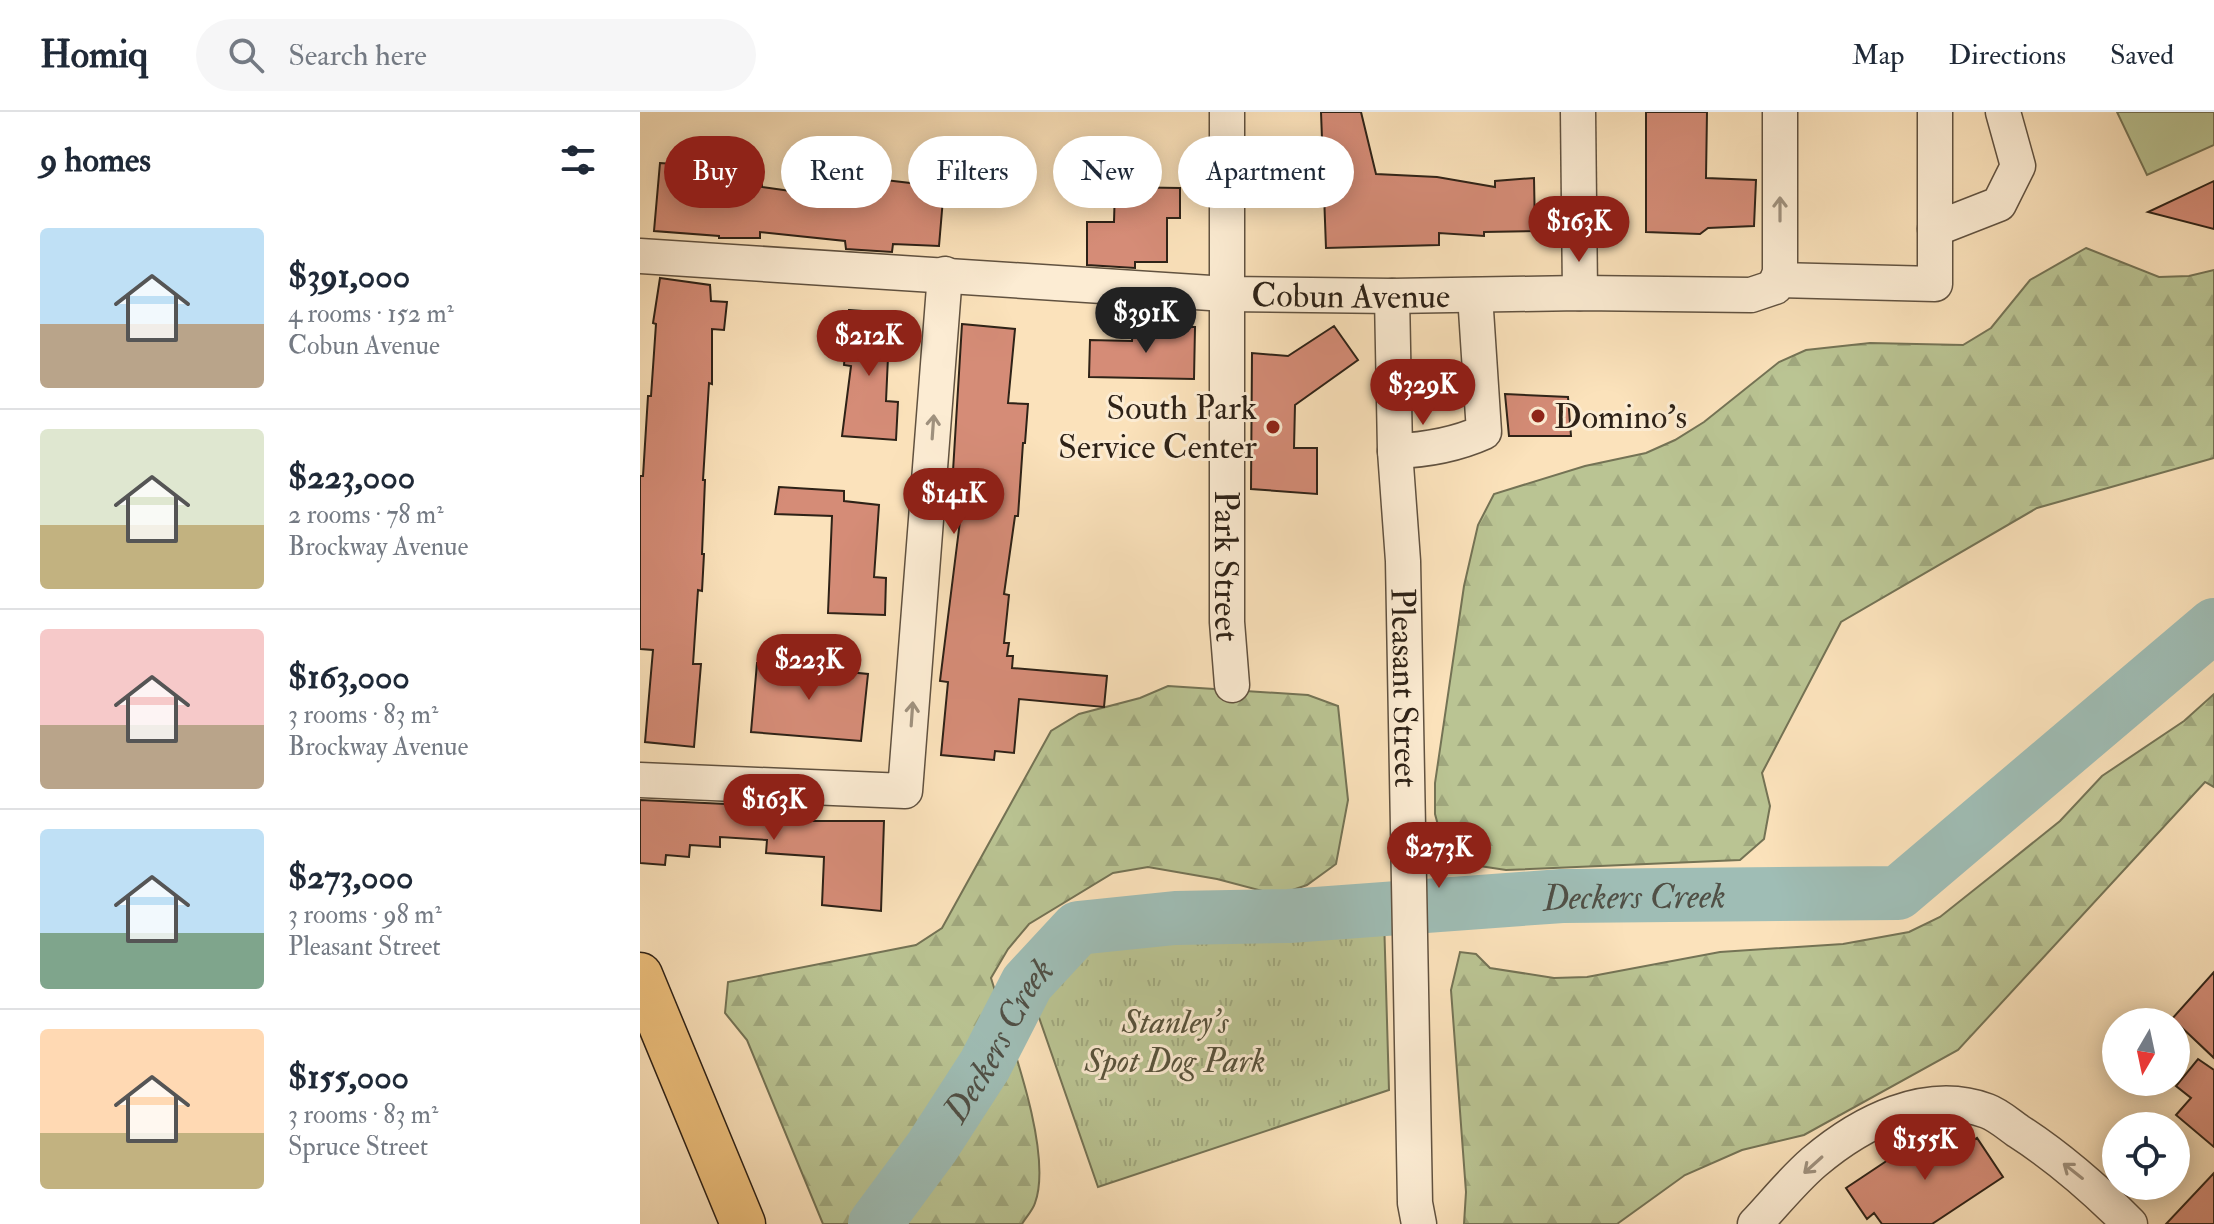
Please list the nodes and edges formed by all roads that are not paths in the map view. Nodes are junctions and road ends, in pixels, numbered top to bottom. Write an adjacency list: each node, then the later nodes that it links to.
1 (1227, 112): 11 (street, Park Street)
2 (1578, 112): 10 (street)
3 (1780, 112): 9 (street, one-way to 3)
4 (1935, 112): 6 (street)
5 (2003, 112): 6 (street)
6 (1935, 229): 9 (street, Cobun Avenue)
7 (640, 256): 8 (street, Cobun Avenue)
8 (945, 274): 11 (street, Cobun Avenue); 16 (street, one-way to 8)
9 (1776, 283): 10 (street, Cobun Avenue)
10 (1580, 293): 12 (street, Cobun Avenue)
11 (1226, 294): 13 (street, Cobun Avenue); 15 (street, Park Street)
12 (1475, 295): 13 (street, Cobun Avenue); 14 (street)
13 (1392, 296): 14 (street, Pleasant Street)
14 (1395, 451): 19 (street, Pleasant Street)
15 (1232, 685)
16 (640, 780)
17 (640, 975): 18 (main road)
18 (743, 1224)
19 (1419, 1224)
20 (1755, 1224): 21 (street, one-way to 20)
21 (2130, 1224)

